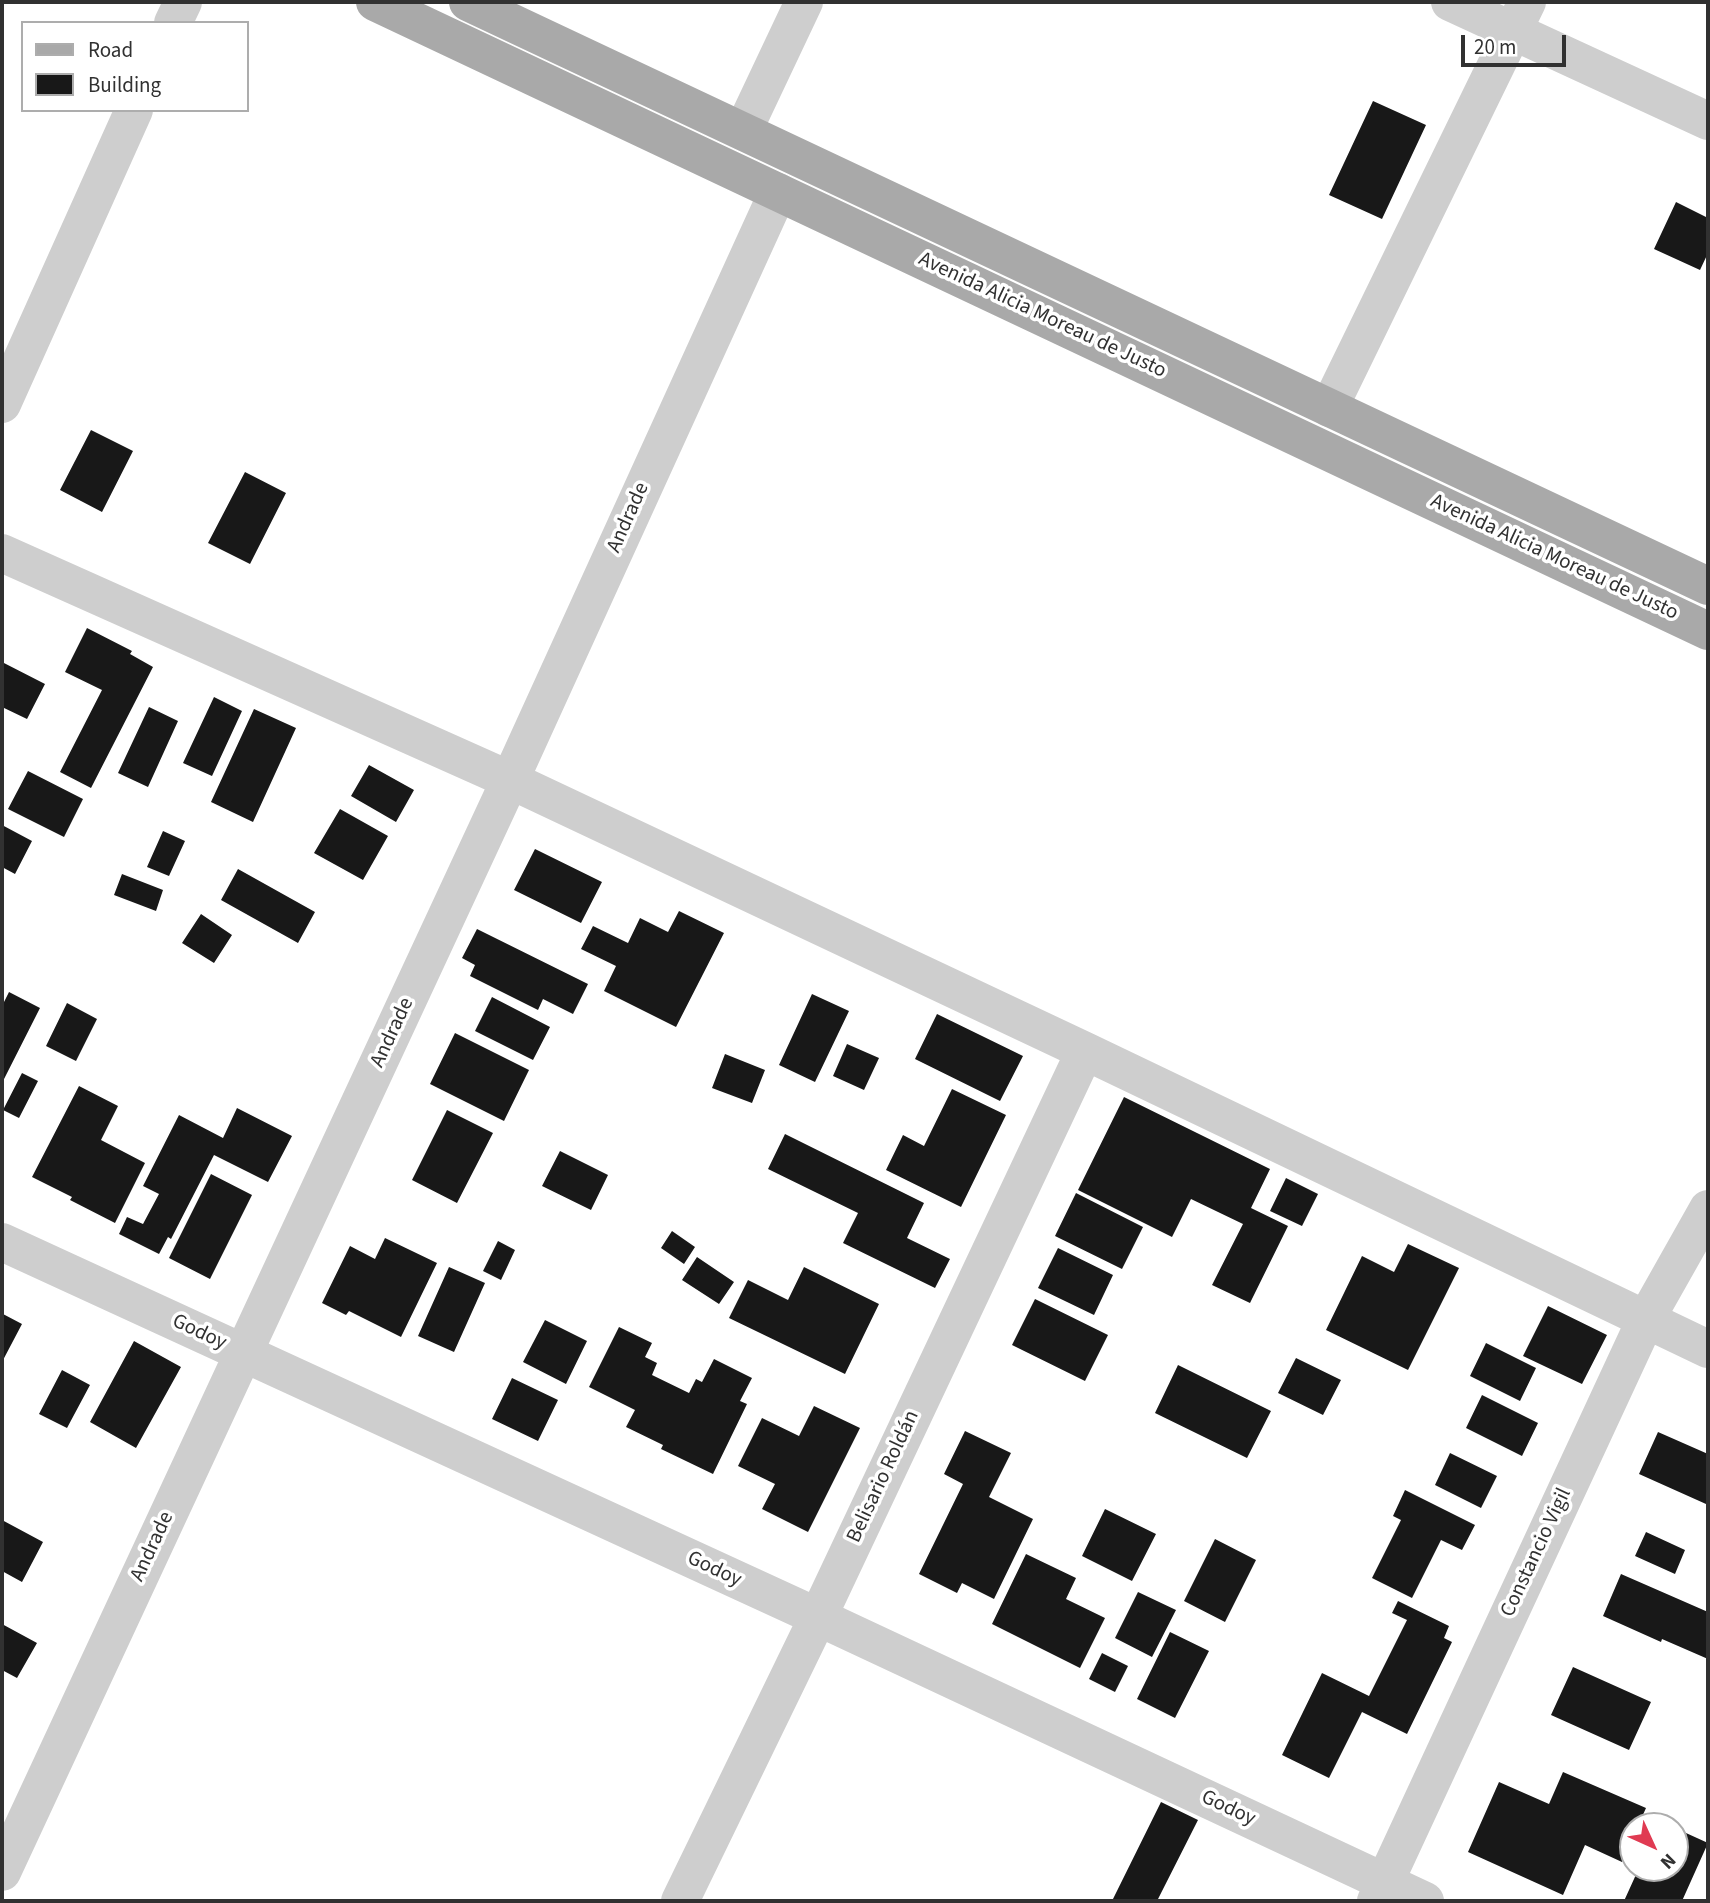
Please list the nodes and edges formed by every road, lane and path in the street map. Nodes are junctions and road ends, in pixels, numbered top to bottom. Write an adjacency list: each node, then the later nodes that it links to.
1 (183, 2): 7 (street)
2 (375, 2): 11 (main road, Avenida Alicia Moreau de Justo)
3 (468, 2): 10 (main road, Avenida Alicia Moreau de Justo)
4 (804, 2): 10 (street)
5 (1450, 2): 6 (street)
6 (1520, 16): 9 (street); 13 (street)
7 (174, 21)
8 (133, 112): 12 (street)
9 (1708, 121)
10 (743, 131): 13 (main road, Avenida Alicia Moreau de Justo)
11 (778, 192): 16 (main road, Avenida Alicia Moreau de Justo); 17 (street, Andrade)
12 (2, 404)
13 (1329, 408): 15 (main road, Avenida Alicia Moreau de Justo)
14 (2, 553): 17 (street)
15 (1708, 586)
16 (1708, 631)
17 (510, 780): 18 (street); 23 (street, Andrade)
18 (1085, 1051): 21 (street); 24 (street, Belisario Roldán)
19 (1708, 1209): 21 (street, Constancio Vigil)
20 (2, 1242): 23 (street, Godoy)
21 (1646, 1319): 22 (street); 26 (street, Constancio Vigil)
22 (1708, 1349)
23 (243, 1354): 24 (street, Godoy); 25 (street, Andrade)
24 (818, 1617): 26 (street, Godoy); 27 (street, Belisario Roldán)
25 (2, 1872)
26 (1380, 1892): 28 (street, Godoy)
27 (680, 1901)
28 (1425, 1901)

